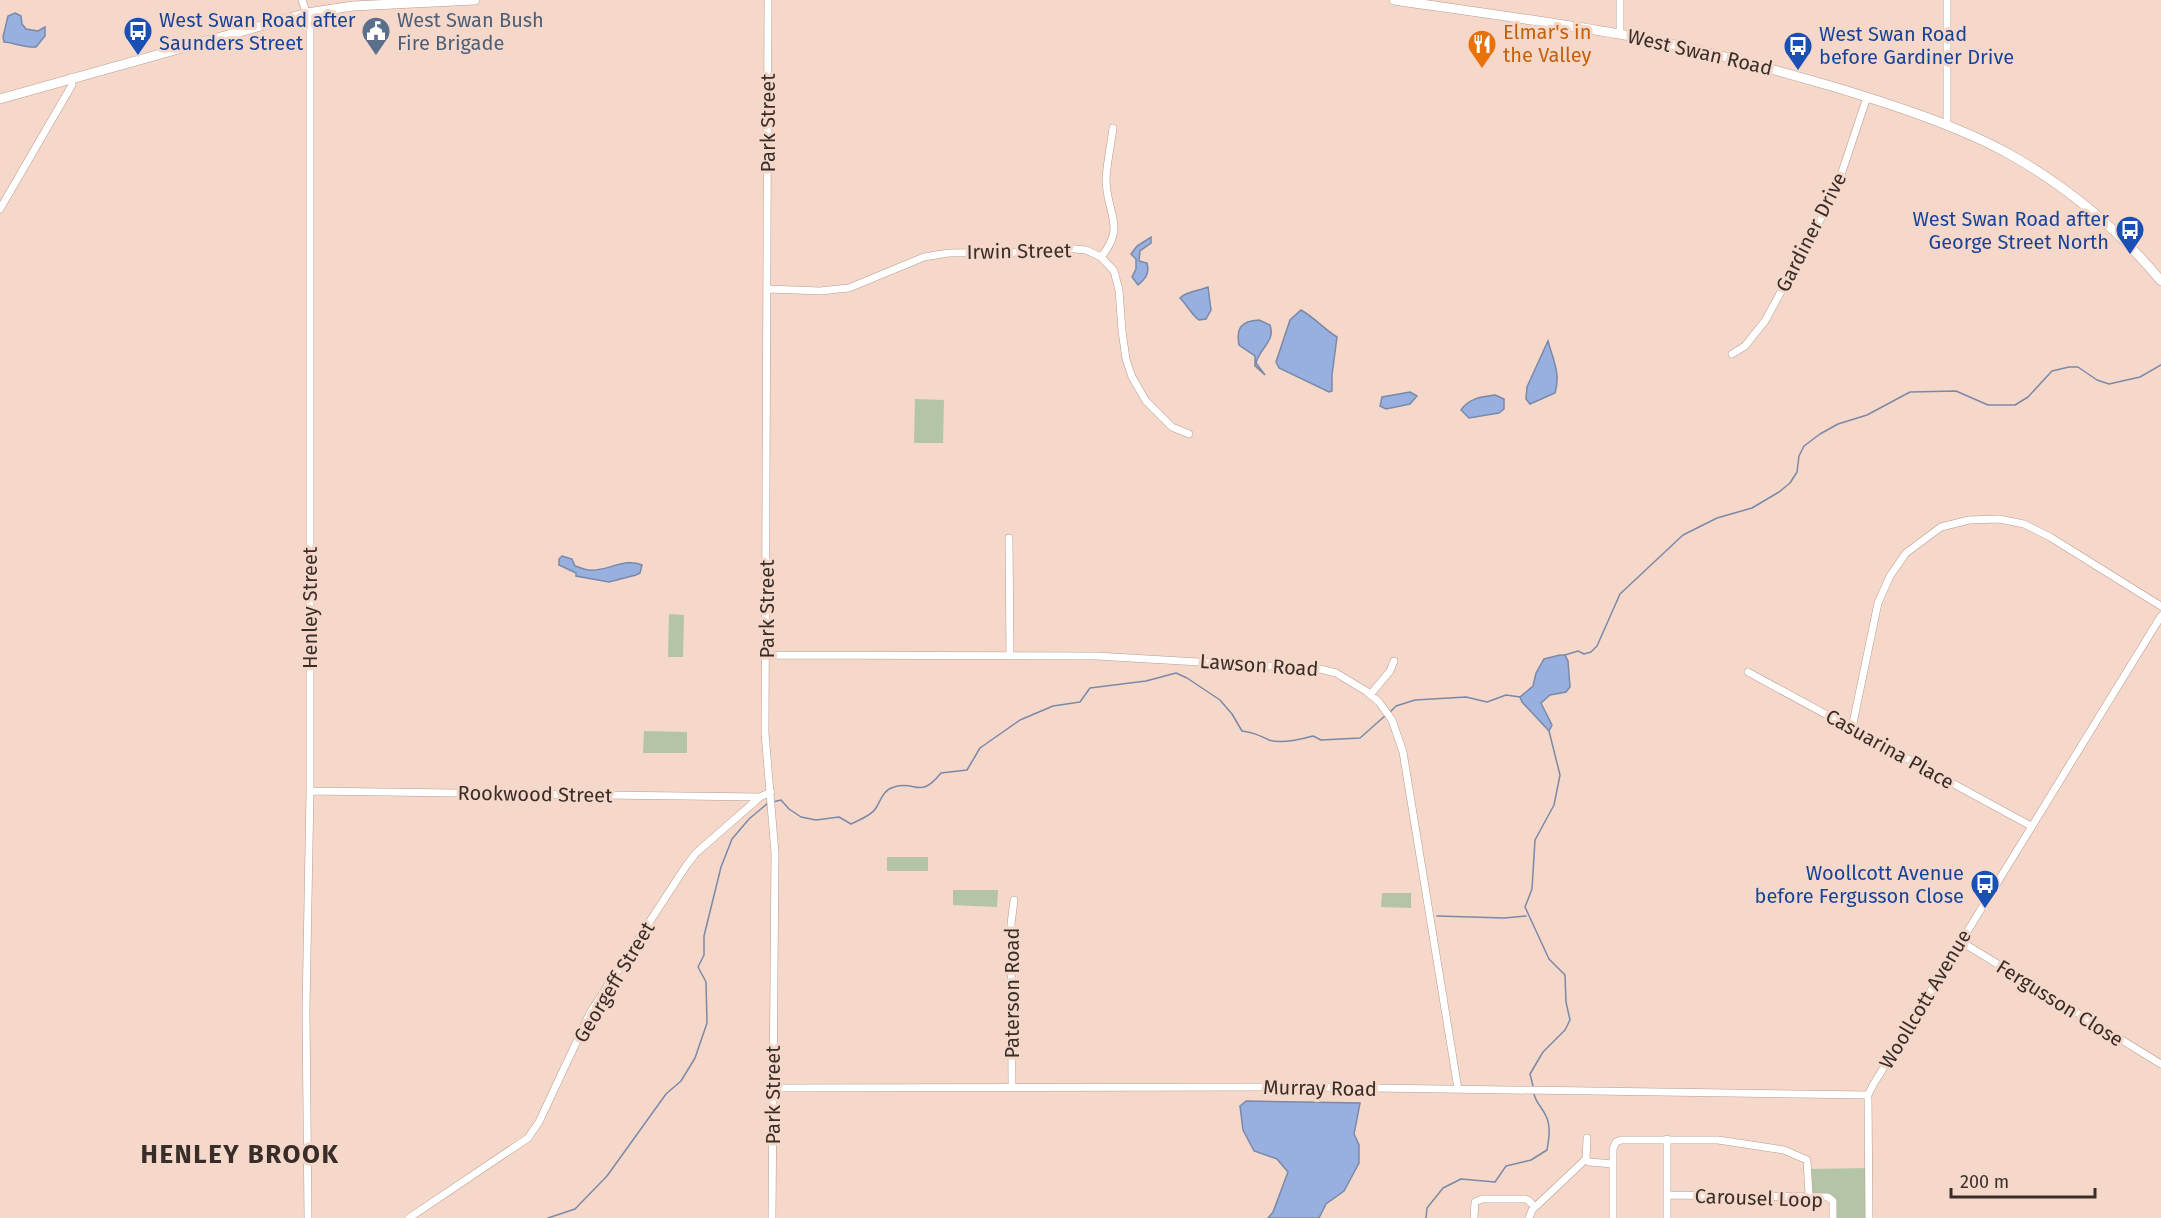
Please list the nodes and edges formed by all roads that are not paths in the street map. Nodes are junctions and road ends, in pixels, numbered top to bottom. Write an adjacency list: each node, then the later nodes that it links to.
1 (302, 0): 7 (street, Henley Street)
2 (475, 0): 7 (main road)
3 (768, 0): 18 (street, Park Street)
4 (1394, 0): 8 (main road, West Swan Road)
5 (1620, 0): 8 (street)
6 (1947, 0): 12 (street)
7 (308, 13): 9 (main road); 30 (street, Henley Street)
8 (1620, 34): 10 (main road, West Swan Road)
9 (72, 77): 11 (main road); 14 (street)
10 (1867, 97): 12 (main road, West Swan Road); 19 (street, Gardiner Drive)
11 (0, 99)
12 (1947, 126): 16 (main road, West Swan Road)
13 (1113, 128): 15 (street)
14 (0, 209)
15 (1101, 258): 18 (street, Irwin Street); 20 (street)
16 (2157, 269): 17 (main road, West Swan Road)
17 (2161, 281)
18 (768, 289): 24 (street, Park Street)
19 (1732, 354)
20 (1189, 434)
21 (1009, 538): 25 (street)
22 (2161, 606): 29 (street)
23 (2161, 616): 33 (street, Woollcott Avenue)
24 (767, 656): 25 (street, Lawson Road); 31 (street, Park Street)
25 (1010, 656): 28 (street, Lawson Road)
26 (1394, 661): 28 (street)
27 (1748, 672): 29 (street, Casuarina Place)
28 (1370, 695): 39 (street, Lawson Road)
29 (1852, 728): 33 (street, Casuarina Place)
30 (310, 791): 32 (street, Rookwood Street); 48 (street, Henley Street)
31 (771, 792): 32 (street, Georgeff Street); 38 (street, Park Street)
32 (760, 797): 49 (street, Georgeff Street)
33 (2031, 826): 35 (street, Woollcott Avenue)
34 (1014, 900): 37 (street, Paterson Road)
35 (1960, 941): 36 (street, Fergusson Close); 40 (street, Woollcott Avenue)
36 (2161, 1064)
37 (1012, 1087): 38 (street, Murray Road); 39 (street, Murray Road)
38 (772, 1088): 50 (street, Park Street)
39 (1458, 1089): 40 (street, Murray Road)
40 (1868, 1095): 56 (street)
41 (1587, 1138): 43 (street)
42 (1667, 1139): 44 (street); 45 (street); 46 (street)
43 (1586, 1159): 44 (street); 47 (street)
44 (1613, 1164): 53 (street)
45 (1667, 1195): 46 (street, Carousel Loop); 54 (street)
46 (1809, 1196): 55 (street, Carousel Loop)
47 (1535, 1207): 51 (street); 52 (street)
48 (308, 1218)
49 (409, 1218)
50 (772, 1218)
51 (1474, 1218)
52 (1529, 1218)
53 (1613, 1218)
54 (1667, 1218)
55 (1833, 1218)
56 (1869, 1218)

